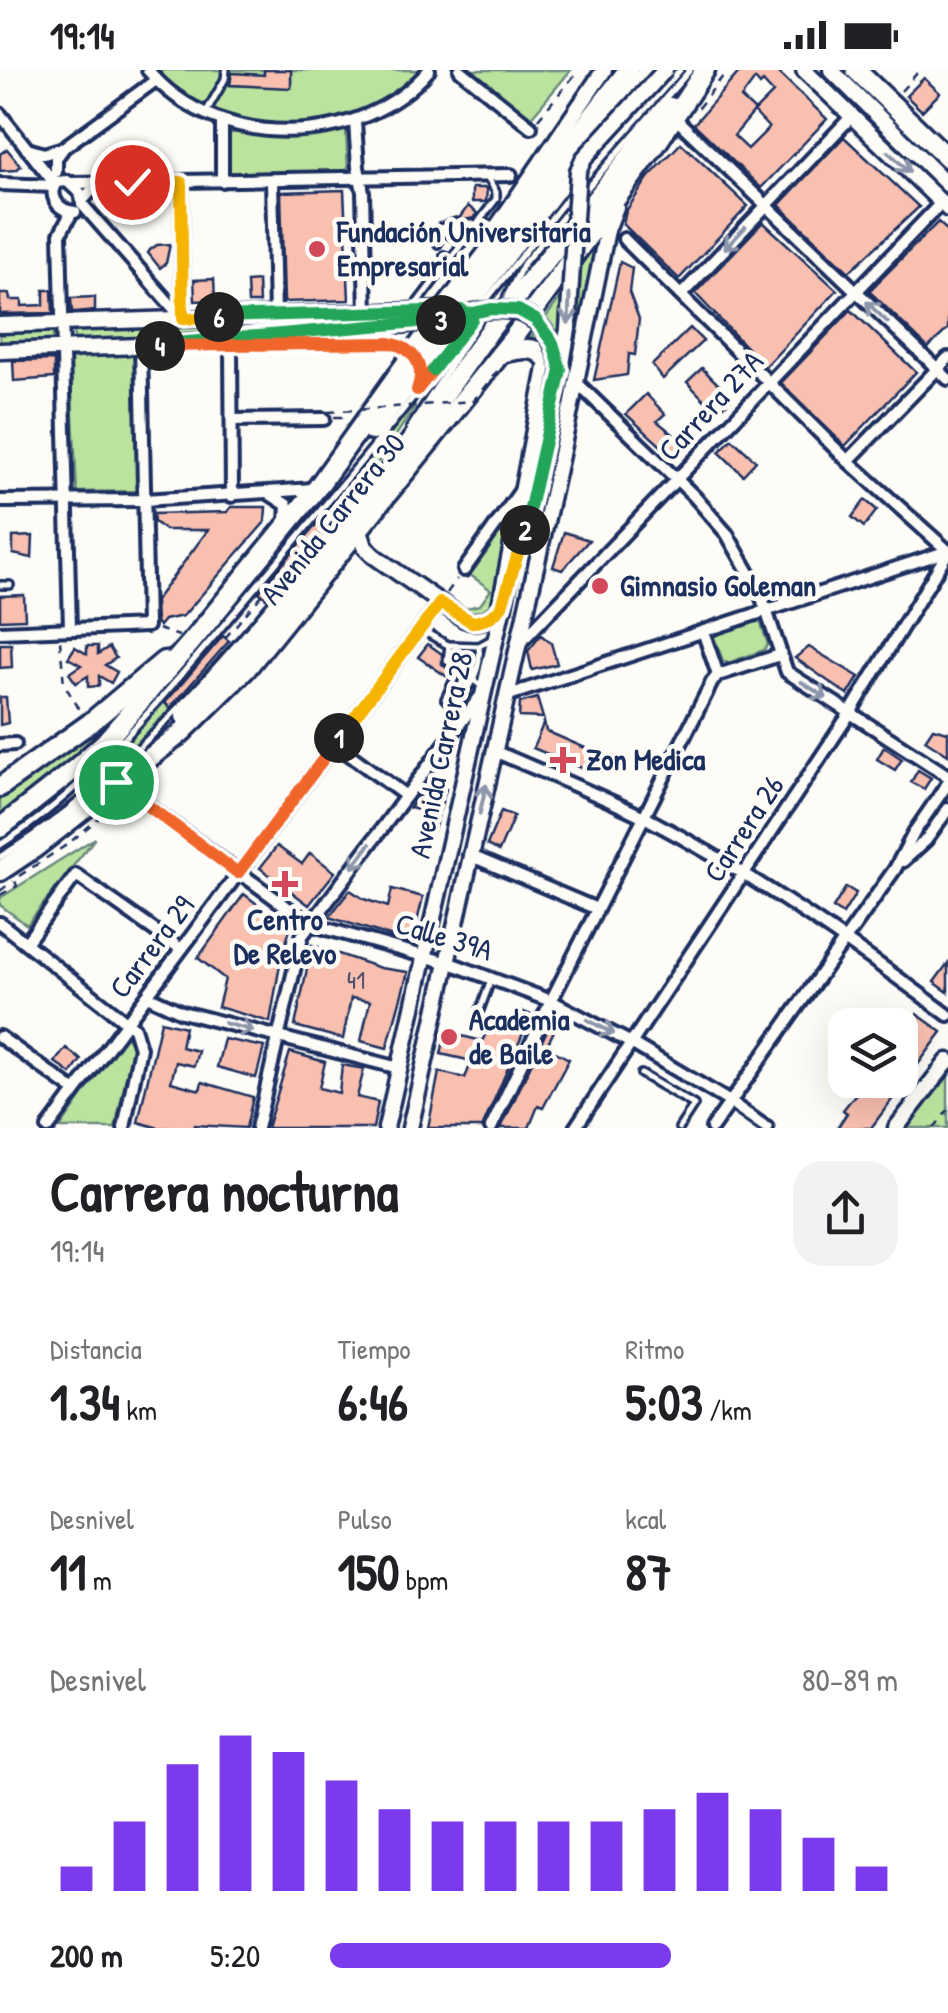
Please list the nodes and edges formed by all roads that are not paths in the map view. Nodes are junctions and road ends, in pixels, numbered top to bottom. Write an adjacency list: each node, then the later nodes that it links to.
1 (148, 70): 15 (street)
2 (226, 70): 17 (lane)
3 (429, 70): 21 (street)
4 (460, 70): 22 (street)
5 (604, 70): 46 (main road, Avenida Carrera 30)
6 (628, 70): 56 (highway, Avenida Carrera 30)
7 (649, 70): 60 (highway, Avenida Carrera 30)
8 (665, 70): 72 (main road, Avenida Carrera 28, one-way to 72, bridge)
9 (680, 70): 60 (lane)
10 (690, 70): 80 (lane)
11 (704, 70): 18 (highway, Avenida Carrera 30); 86 (highway, Avenida Carrera 30)
12 (804, 70): 19 (main road)
13 (831, 70): 36 (main road)
14 (856, 70): 25 (highway)
15 (156, 80): 17 (street); 23 (street)
16 (0, 114): 24 (street)
17 (204, 114): 20 (street)
18 (674, 117): 38 (highway, Avenida Carrera 30); 40 (street)
19 (852, 117): 40 (street); 41 (main road, one-way to 41)
20 (222, 121): 21 (street); 31 (street)
21 (355, 122): 28 (street)
22 (531, 128)
23 (63, 148): 24 (street); 30 (street)
24 (27, 150): 30 (street); 35 (street)
25 (948, 158)
26 (486, 176): 27 (street); 28 (street); 45 (lane)
27 (512, 176)
28 (360, 178): 29 (street); 58 (street)
29 (272, 180): 31 (street); 59 (street)
30 (60, 181): 32 (street); 35 (street); 39 (street); 42 (street)
31 (222, 181): 33 (street)
32 (132, 182): 33 (street); 37 (street)
33 (181, 182): 61 (street)
34 (0, 184): 35 (street)
35 (22, 184)
36 (948, 185)
37 (103, 188): 39 (street); 43 (street)
38 (624, 188): 69 (highway, Avenida Carrera 30); 74 (main road, Avenida Carrera 28)
39 (82, 202): 42 (street); 43 (street)
40 (766, 206): 54 (street); 55 (street, one-way to 55)
41 (944, 206): 54 (street, Carrera 27A)
42 (72, 212): 62 (street)
43 (93, 214): 61 (street)
44 (456, 222): 47 (lane)
45 (473, 224): 46 (lane); 50 (lane)
46 (498, 224): 53 (main road, Avenida Carrera 30)
47 (440, 228): 49 (lane); 50 (lane)
48 (624, 239): 55 (street)
49 (438, 244)
50 (463, 244): 52 (lane)
51 (444, 256): 52 (lane)
52 (448, 264): 53 (lane); 57 (lane)
53 (460, 283): 56 (main road, Avenida Carrera 30)
54 (856, 291): 71 (street, one-way to 54); 75 (street, Carrera 27A)
55 (681, 295): 75 (street)
56 (444, 310): 57 (main road); 60 (lane); 70 (highway, Avenida Carrera 30)
57 (411, 311): 58 (main road)
58 (366, 313): 59 (main road)
59 (274, 315): 61 (main road)
60 (469, 316): 70 (highway, Avenida Carrera 30); 76 (lane); 80 (lane)
61 (183, 319): 62 (main road)
62 (62, 324): 63 (main road); 66 (street)
63 (0, 325)
64 (141, 346): 65 (lane); 66 (main road); 72 (main road, bridge); 89 (street)
65 (231, 346): 70 (lane); 78 (street)
66 (62, 350): 67 (main road); 88 (street)
67 (0, 351)
68 (948, 358): 71 (street)
69 (502, 359): 79 (highway, Avenida Carrera 30); 83 (highway)
70 (417, 362): 76 (lane); 84 (highway, Avenida Carrera 30); 84 (highway, Avenida Carrera 30)
71 (938, 369): 73 (street); 81 (street)
72 (561, 370): 98 (main road, Avenida Carrera 28, bridge)
73 (948, 379)
74 (575, 381): 82 (street); 106 (main road, Avenida Carrera 28)
75 (768, 382): 81 (street); 82 (street, Carrera 27A)
76 (417, 390): 128 (lane)
77 (324, 419): 78 (street)
78 (232, 420): 87 (street)
79 (441, 428): 86 (highway); 92 (highway, Avenida Carrera 30)
80 (399, 448): 130 (lane)
81 (848, 461): 93 (street)
82 (677, 479): 99 (street); 106 (street, Carrera 27A)
83 (525, 486): 94 (street); 98 (highway)
84 (317, 488): 85 (street); 91 (highway, Avenida Carrera 30)
85 (269, 494): 87 (street); 91 (street)
86 (374, 494): 123 (highway, Avenida Carrera 30)
87 (232, 496): 89 (street)
88 (69, 500): 89 (street); 90 (street); 100 (street)
89 (144, 500): 100 (street)
90 (0, 501)
91 (282, 530): 105 (highway, Avenida Carrera 30)
92 (360, 530): 97 (main road); 123 (highway, Avenida Carrera 30)
93 (948, 552): 99 (street); 115 (street, Carrera 26)
94 (464, 570)
95 (0, 585): 96 (lane)
96 (10, 585)
97 (440, 603): 98 (main road); 101 (street, Carrera 29)
98 (502, 606): 104 (main road, Avenida Carrera 28)
99 (766, 611): 103 (street); 109 (street)
100 (65, 629): 102 (street)
101 (420, 630): 107 (lane); 118 (street, Carrera 29)
102 (0, 632)
103 (704, 634): 111 (street); 113 (street)
104 (495, 638): 108 (lane); 112 (main road, Avenida Carrera 28)
105 (193, 640): 122 (highway); 127 (highway, Avenida Carrera 30)
106 (518, 644): 113 (main road, Avenida Carrera 28)
107 (449, 645): 108 (lane); 110 (lane)
108 (479, 646): 112 (lane)
109 (780, 655): 111 (street); 115 (street, one-way to 115)
110 (459, 669): 112 (lane); 114 (lane)
111 (718, 675): 126 (street)
112 (480, 687): 114 (lane); 116 (street); 140 (main road, Avenida Carrera 28)
113 (506, 696): 120 (main road, Avenida Carrera 28)
114 (454, 708): 116 (lane)
115 (850, 713): 121 (street); 133 (street, Carrera 26)
116 (465, 718): 124 (street)
117 (15, 744): 119 (street)
118 (334, 744): 124 (street); 132 (street, Carrera 29)
119 (0, 745)
120 (494, 751): 126 (street); 129 (main road, Avenida Carrera 28, one-way to 120)
121 (948, 779): 131 (street)
122 (0, 787)
123 (123, 787): 130 (highway, Avenida Carrera 30); 132 (street, Calle 39A)
124 (406, 796): 136 (street, one-way to 136)
125 (948, 809): 131 (street)
126 (646, 818): 133 (street); 134 (street)
127 (0, 828)
128 (0, 845)
129 (470, 856): 134 (street); 141 (main road, Avenida Carrera 28)
130 (5, 869)
131 (895, 869): 137 (street)
132 (238, 873): 136 (street, Calle 39A); 139 (street, Carrera 29)
133 (745, 874): 137 (street); 150 (street, Carrera 26)
134 (597, 909): 144 (street)
135 (0, 923): 138 (street)
136 (310, 924): 140 (street, Calle 39A); 149 (street)
137 (846, 938): 145 (street); 155 (street)
138 (26, 943): 139 (street); 147 (street)
139 (181, 950): 143 (street, Carrera 29)
140 (425, 956): 141 (street, Calle 39A); 152 (main road, Avenida Carrera 28)
141 (447, 963): 142 (street, Calle 39A); 160 (main road, Avenida Carrera 28)
142 (492, 978): 144 (street, Calle 39A); 146 (lane)
143 (146, 996): 147 (street, Carrera 29); 149 (street, one-way to 149)
144 (551, 1001): 150 (street, Calle 39A, one-way to 150); 161 (street)
145 (948, 1015)
146 (477, 1018)
147 (128, 1021): 154 (street, Carrera 29); 157 (street)
148 (0, 1037): 154 (street)
149 (280, 1037): 152 (street); 158 (street)
150 (631, 1043): 155 (street, Calle 39A); 162 (street, Carrera 26)
151 (948, 1061): 166 (main road)
152 (399, 1068): 159 (main road, Avenida Carrera 28)
153 (641, 1074): 163 (lane)
154 (75, 1091): 156 (street, Carrera 29)
155 (730, 1102): 164 (street); 165 (street, Calle 39A)
156 (48, 1128)
157 (124, 1128)
158 (258, 1128)
159 (386, 1128)
160 (410, 1128)
161 (491, 1128)
162 (575, 1128)
163 (678, 1128)
164 (712, 1128)
165 (767, 1128)
166 (896, 1128)

